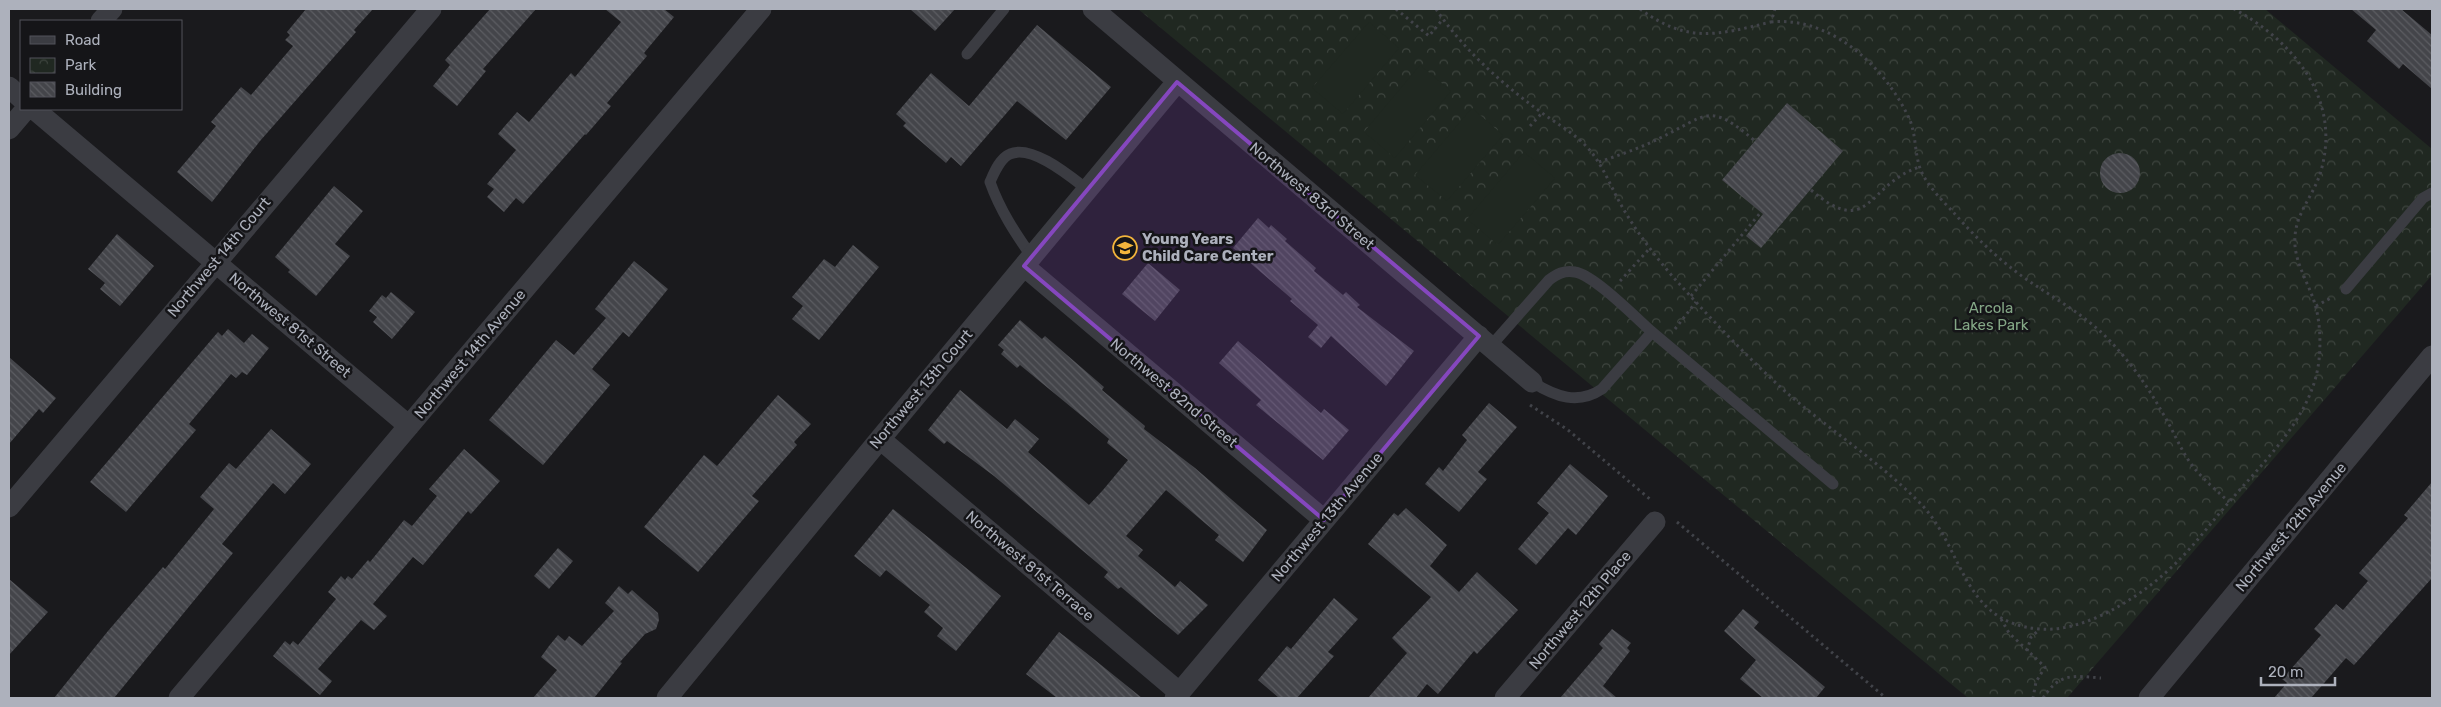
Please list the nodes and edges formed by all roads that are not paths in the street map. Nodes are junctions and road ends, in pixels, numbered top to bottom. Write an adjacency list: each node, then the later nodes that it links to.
1 (112, 9): 6 (street)
2 (431, 9): 16 (street, Northwest 14th Court)
3 (761, 9): 23 (street, Northwest 14th Avenue)
4 (1004, 9): 7 (lane)
5 (1093, 9): 8 (street, Northwest 83rd Street)
6 (102, 20)
7 (967, 54)
8 (1177, 82): 14 (street, Northwest 13th Court); 20 (street, Northwest 83rd Street)
9 (9, 87): 10 (street)
10 (20, 97)
11 (25, 110): 13 (street)
12 (35, 110): 16 (street, Northwest 81st Street)
13 (9, 130)
14 (1088, 190): 17 (street, Northwest 13th Court); 17 (lane)
15 (2432, 193): 18 (lane)
16 (214, 262): 23 (street, Northwest 81st Street); 26 (street, Northwest 14th Court)
17 (1028, 262): 24 (street, Northwest 13th Court); 27 (street, Northwest 82nd Street)
18 (2346, 289)
19 (1652, 332): 20 (lane); 22 (lane); 25 (lane)
20 (1485, 342): 22 (street, Northwest 83rd Street); 27 (street, Northwest 13th Avenue)
21 (2432, 356): 33 (street, Northwest 12th Avenue)
22 (1529, 392)
23 (409, 426): 30 (street, Northwest 14th Avenue)
24 (880, 439): 29 (street, Northwest 81st Terrace); 31 (street, Northwest 13th Court)
25 (1833, 484)
26 (9, 507)
27 (1324, 520): 29 (street, Northwest 13th Avenue)
28 (1665, 521): 32 (street, Northwest 12th Place)
29 (1177, 696)
30 (178, 698)
31 (667, 698)
32 (1505, 698)
33 (2149, 698)

